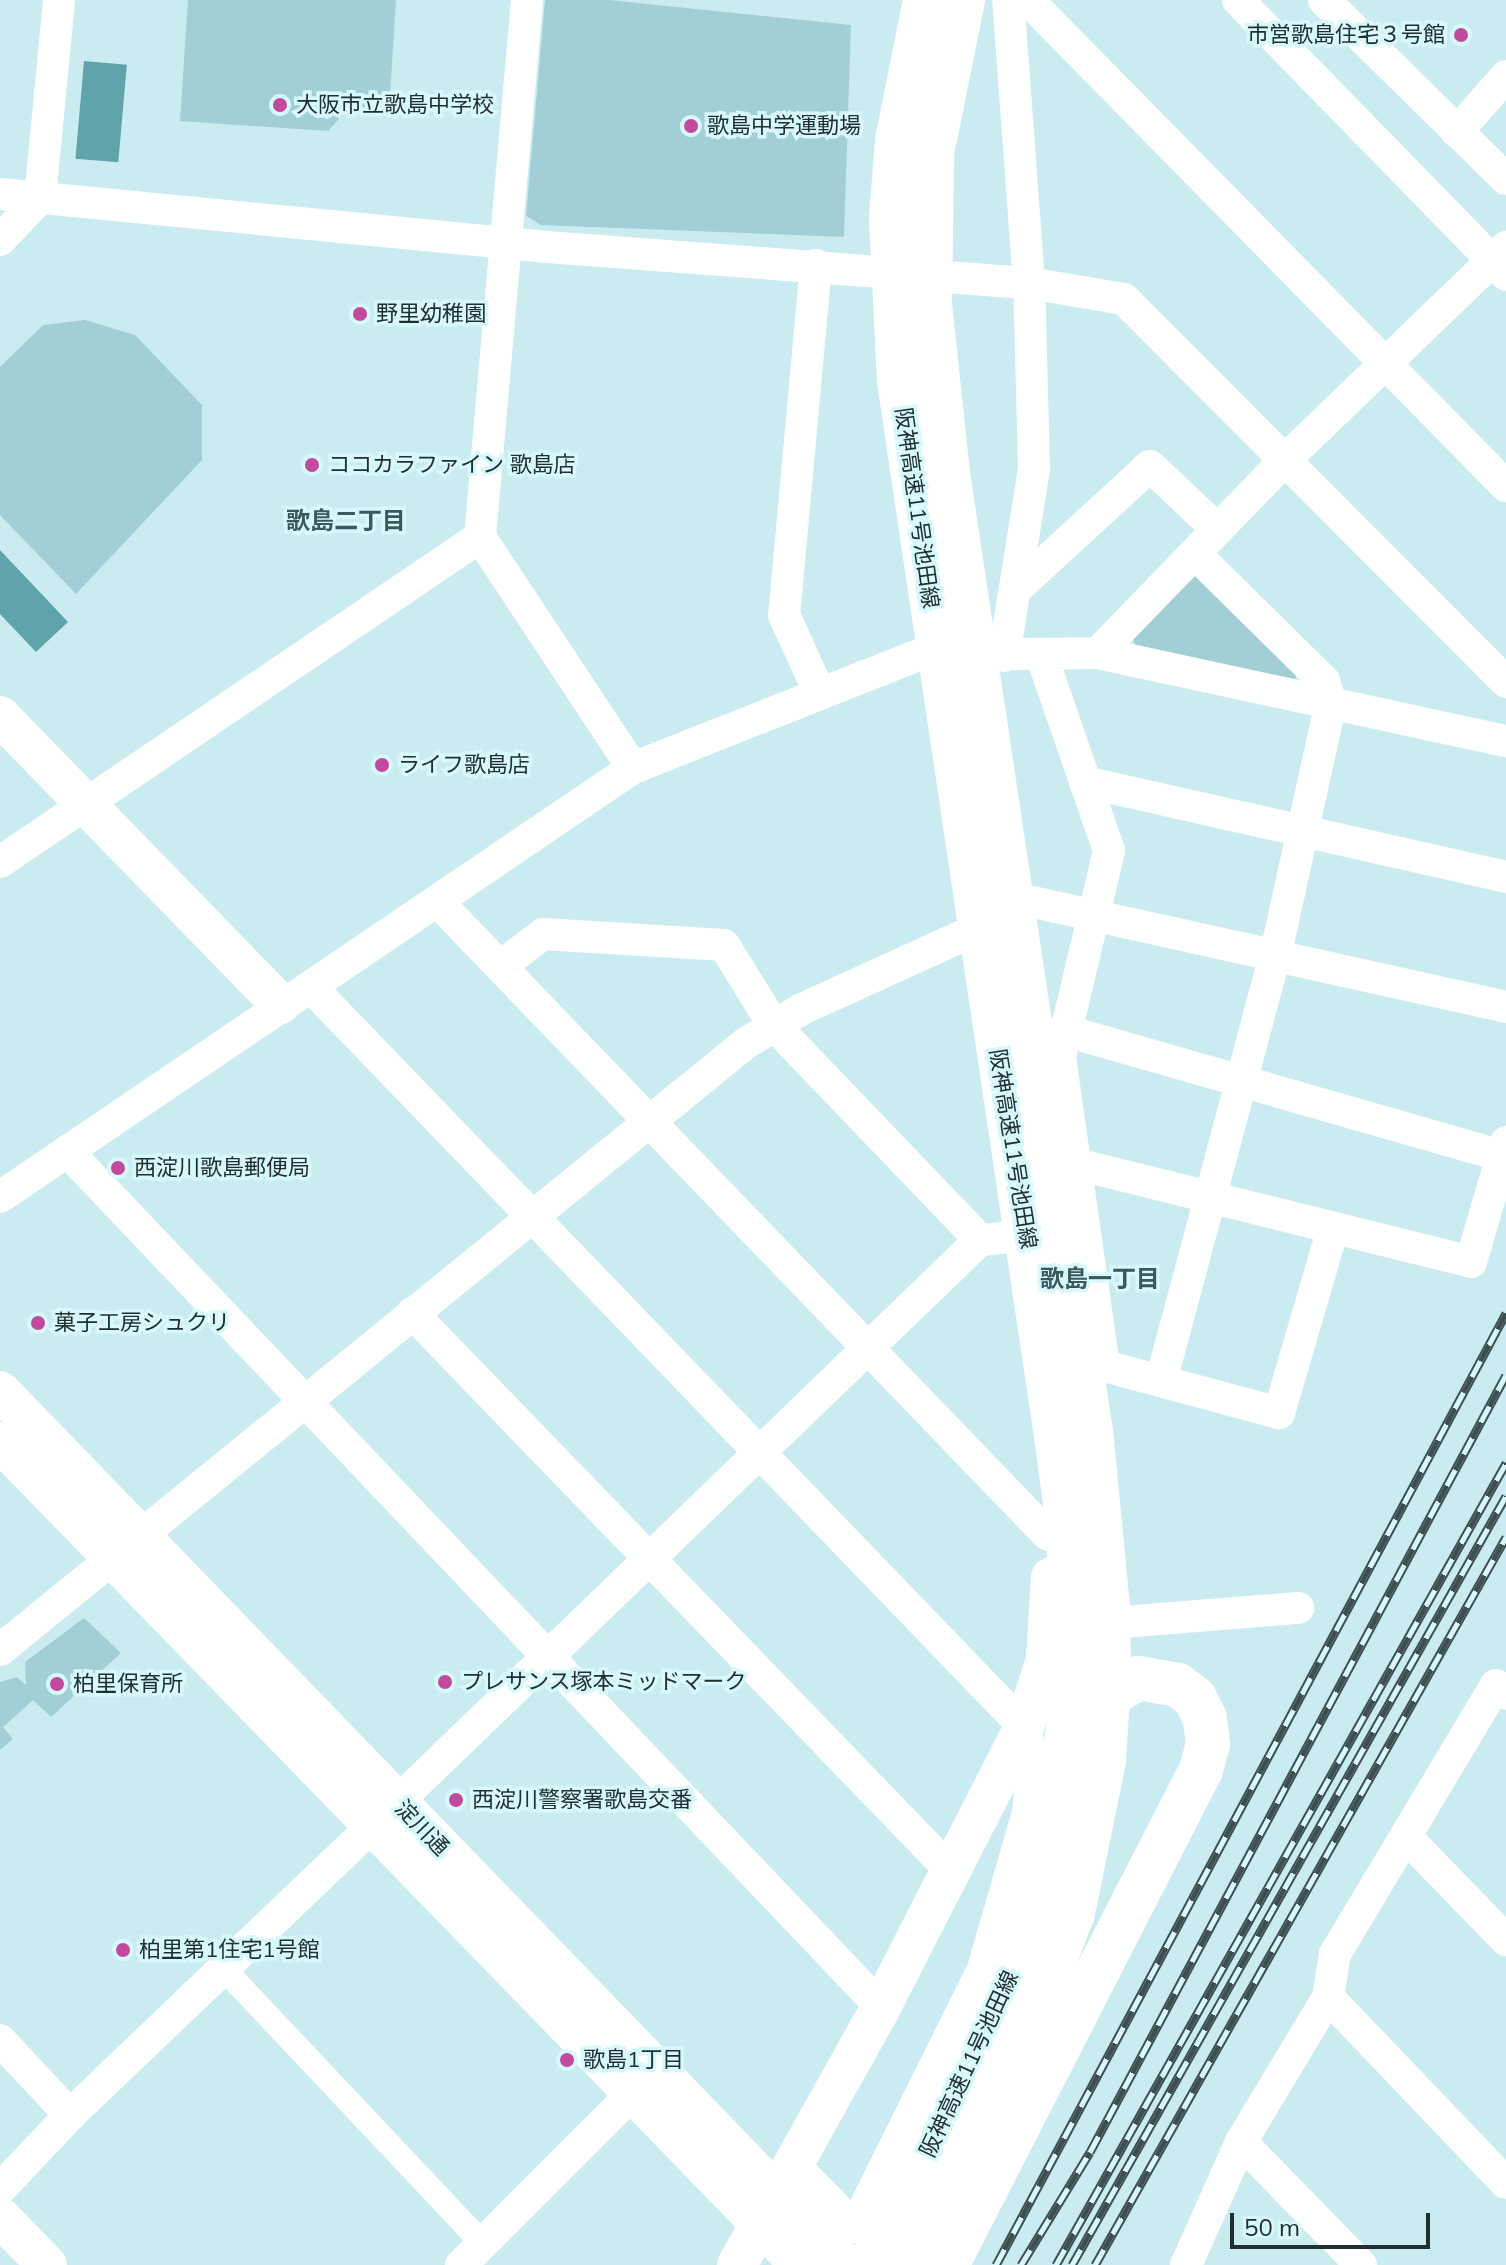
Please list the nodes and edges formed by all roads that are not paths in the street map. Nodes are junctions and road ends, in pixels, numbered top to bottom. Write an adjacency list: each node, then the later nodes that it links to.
1 (59, 0): 14 (street)
2 (527, 0): 16 (street)
3 (908, 0): 19 (street)
4 (925, 0): 103 (highway, 阪神高速11号池田線)
5 (963, 0): 104 (highway, 阪神高速11号池田線)
6 (1008, 0): 20 (street)
7 (1028, 0): 21 (street)
8 (1238, 0): 17 (street)
9 (1324, 0): 11 (street)
10 (1506, 76): 11 (street)
11 (1457, 132): 12 (street)
12 (1506, 179)
13 (0, 194): 14 (street)
14 (40, 198): 15 (street); 16 (street)
15 (0, 240)
16 (505, 241): 18 (street); 25 (street)
17 (1502, 261): 21 (street)
18 (816, 265): 19 (street); 33 (street)
19 (873, 269): 20 (street); 29 (street)
20 (1029, 283): 22 (street); 27 (street)
21 (1386, 364): 22 (street); 23 (street)
22 (1286, 459): 24 (street); 32 (street)
23 (1506, 486)
24 (1218, 530): 26 (street); 27 (street)
25 (480, 537): 37 (street); 39 (street)
26 (1195, 554): 28 (street); 34 (street)
27 (1015, 590): 30 (street)
28 (1098, 653): 31 (street); 34 (street)
29 (919, 655): 30 (street); 33 (street); 43 (street)
30 (1004, 656): 31 (street)
31 (1042, 657): 38 (street)
32 (1506, 682)
33 (820, 694): 37 (street)
34 (1331, 703): 36 (street); 40 (street)
35 (0, 716): 39 (street)
36 (1506, 741)
37 (633, 768): 44 (street)
38 (1085, 782): 40 (street); 45 (street)
39 (84, 802): 41 (street); 49 (street)
40 (1301, 831): 42 (street); 47 (street)
41 (0, 862)
42 (1506, 877)
43 (954, 898): 45 (street); 46 (street)
44 (437, 901): 48 (street); 49 (street)
45 (1097, 919): 47 (street); 52 (street)
46 (960, 937): 51 (street); 58 (street)
47 (1275, 957): 50 (street); 53 (street)
48 (501, 966): 51 (street); 54 (street)
49 (296, 996): 56 (street); 61 (street)
50 (1506, 1007)
51 (773, 1024): 54 (street); 63 (street)
52 (1063, 1030): 53 (street); 57 (street)
53 (1242, 1083): 55 (street); 60 (street)
54 (649, 1122): 61 (street); 66 (street)
55 (1504, 1149): 62 (street)
56 (67, 1151): 59 (street); 70 (street)
57 (1076, 1164): 58 (street); 60 (street); 67 (street)
58 (995, 1170): 63 (street)
59 (0, 1197)
60 (1209, 1199): 62 (street); 68 (street)
61 (533, 1216): 64 (street); 72 (street)
62 (1332, 1232): 68 (street)
63 (992, 1239): 65 (street); 66 (street)
64 (412, 1313): 70 (street); 75 (street)
65 (1021, 1344): 67 (street); 73 (street)
66 (870, 1349): 72 (street); 73 (street)
67 (1104, 1366): 68 (street)
68 (1161, 1381)
69 (0, 1391): 74 (street, 淀川通)
70 (305, 1405): 74 (street); 79 (street)
71 (0, 1442): 74 (street, 淀川通)
72 (761, 1456): 75 (street); 81 (street)
73 (1048, 1535): 77 (street)
74 (127, 1548): 78 (street); 82 (street, 淀川通)
75 (648, 1558): 79 (street); 85 (street)
76 (1298, 1608): 77 (street)
77 (1051, 1621): 81 (street)
78 (0, 1650)
79 (544, 1658): 82 (street); 89 (street)
80 (1506, 1694): 84 (street)
81 (1024, 1727): 85 (street); 96 (street)
82 (384, 1814): 87 (street); 91 (street, 淀川通); 96 (street, 淀川通)
83 (1073, 1831): 105 (highway)
84 (1406, 1837): 86 (street); 88 (street)
85 (951, 1871): 89 (street)
86 (1506, 1940)
87 (223, 1968): 92 (street); 98 (street)
88 (1328, 1997): 93 (street); 94 (street)
89 (881, 2007): 96 (street)
90 (0, 2040): 92 (street)
91 (632, 2094): 96 (street, 淀川通); 98 (street)
92 (70, 2115): 95 (street)
93 (1241, 2142): 106 (street); 107 (street)
94 (1506, 2183)
95 (0, 2189)
96 (776, 2194): 99 (street, 淀川通); 101 (street); 102 (street, 淀川通)
97 (0, 2217): 100 (street)
98 (483, 2258)
99 (845, 2264)
100 (47, 2265)
101 (737, 2265)
102 (800, 2265)
103 (869, 2265)
104 (911, 2265)
105 (947, 2265)
106 (1186, 2265)
107 (1361, 2265)

